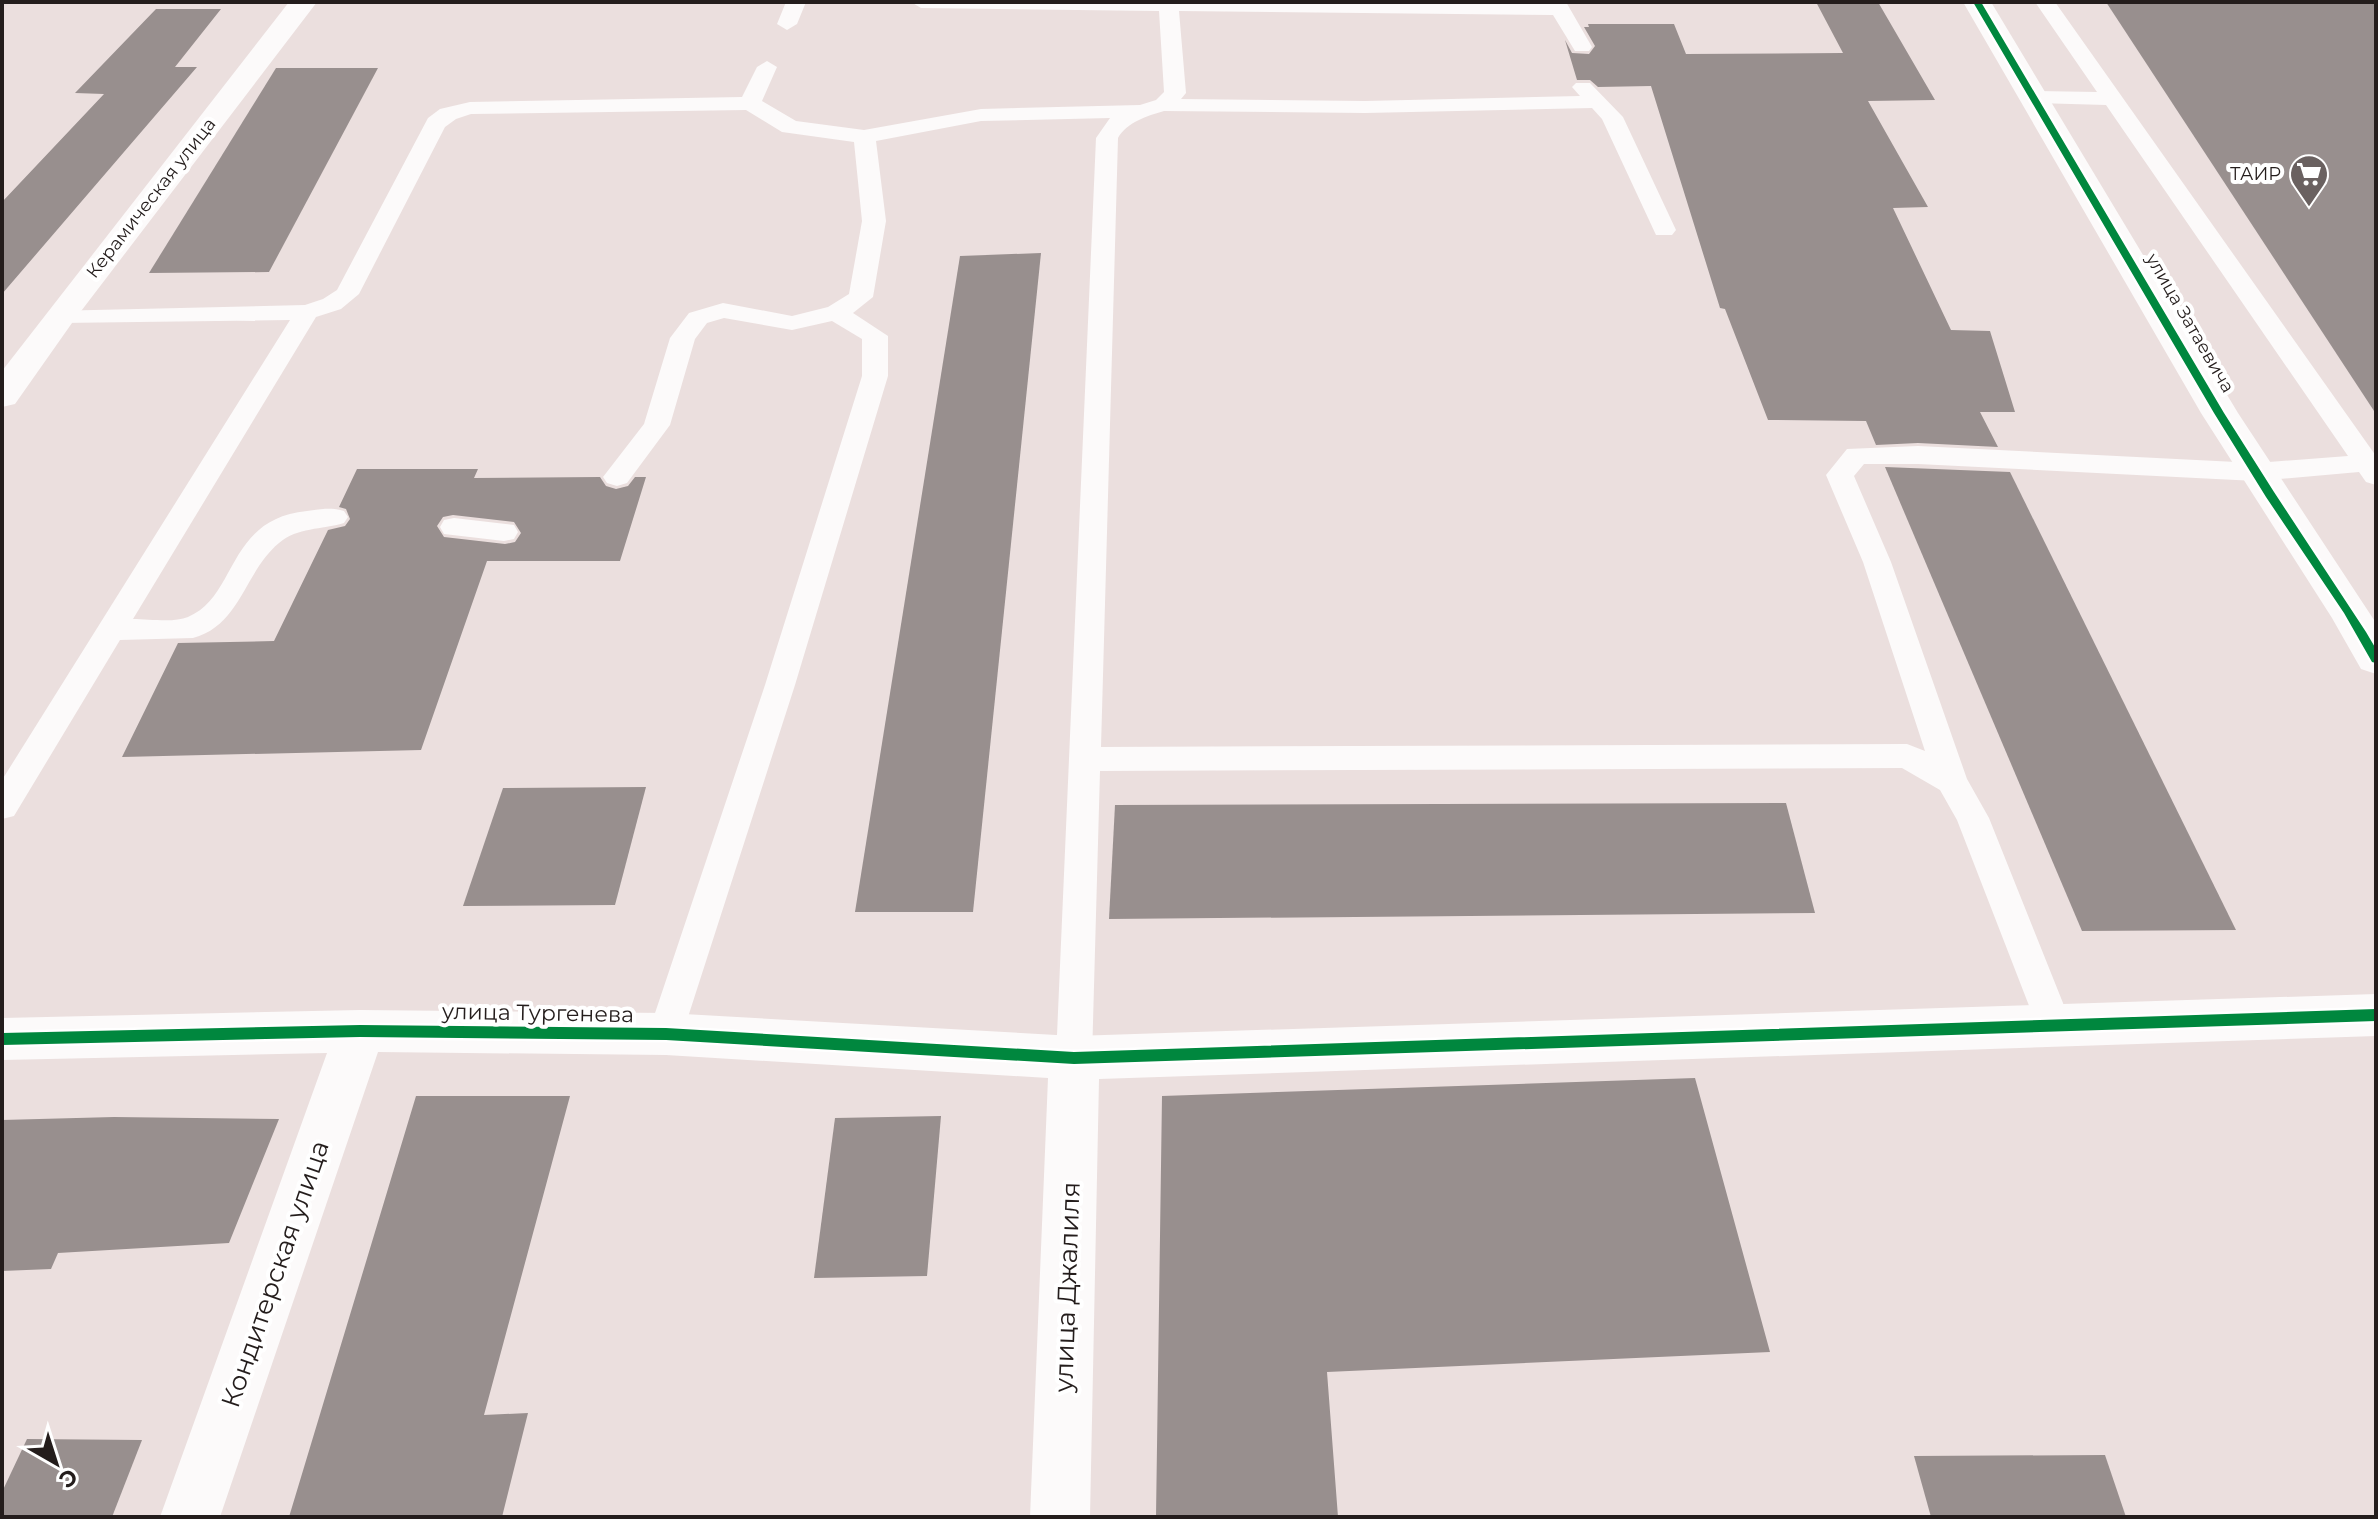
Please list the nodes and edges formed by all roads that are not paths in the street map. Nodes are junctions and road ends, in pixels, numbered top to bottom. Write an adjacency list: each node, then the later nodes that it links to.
1 (303, 2): 19 (street, Керамическая улица)
2 (796, 2): 8 (lane)
3 (921, 2): 6 (lane)
4 (1977, 2): 11 (street, улица Затаевича)
5 (2045, 2): 12 (lane)
6 (1168, 4): 7 (lane); 14 (lane)
7 (1558, 6): 9 (lane)
8 (787, 24)
9 (1582, 47)
10 (767, 67): 13 (lane)
11 (2036, 97): 12 (lane); 22 (street, улица Затаевича)
12 (2113, 99): 21 (lane)
13 (750, 103): 15 (lane); 17 (lane)
14 (1152, 108): 15 (lane); 16 (lane); 30 (lane)
15 (864, 137): 18 (lane)
16 (1664, 230)
17 (307, 312): 19 (lane); 28 (lane)
18 (836, 313): 23 (lane); 36 (lane)
19 (60, 316): 20 (street, Керамическая улица)
20 (2, 396)
21 (2372, 469): 22 (lane)
22 (2256, 472): 27 (street, улица Затаевича); 31 (lane)
23 (617, 477)
24 (334, 517): 28 (lane)
25 (454, 527): 26 (lane)
26 (504, 532)
27 (2365, 617): 29 (street, улица Затаевича)
28 (113, 630): 32 (lane)
29 (2376, 659)
30 (1085, 759): 31 (lane); 38 (lane)
31 (1951, 781): 34 (lane)
32 (2, 807)
33 (2376, 1015): 34 (street, улица Тургенева)
34 (2053, 1023): 38 (street, улица Тургенева)
35 (360, 1031): 36 (street, улица Тургенева); 37 (street, улица Тургенева); 39 (street, Кондитерская улица)
36 (666, 1034): 38 (street, улица Тургенева)
37 (2, 1039)
38 (1074, 1058): 40 (street, улица Джалиля)
39 (190, 1517)
40 (1060, 1517)

